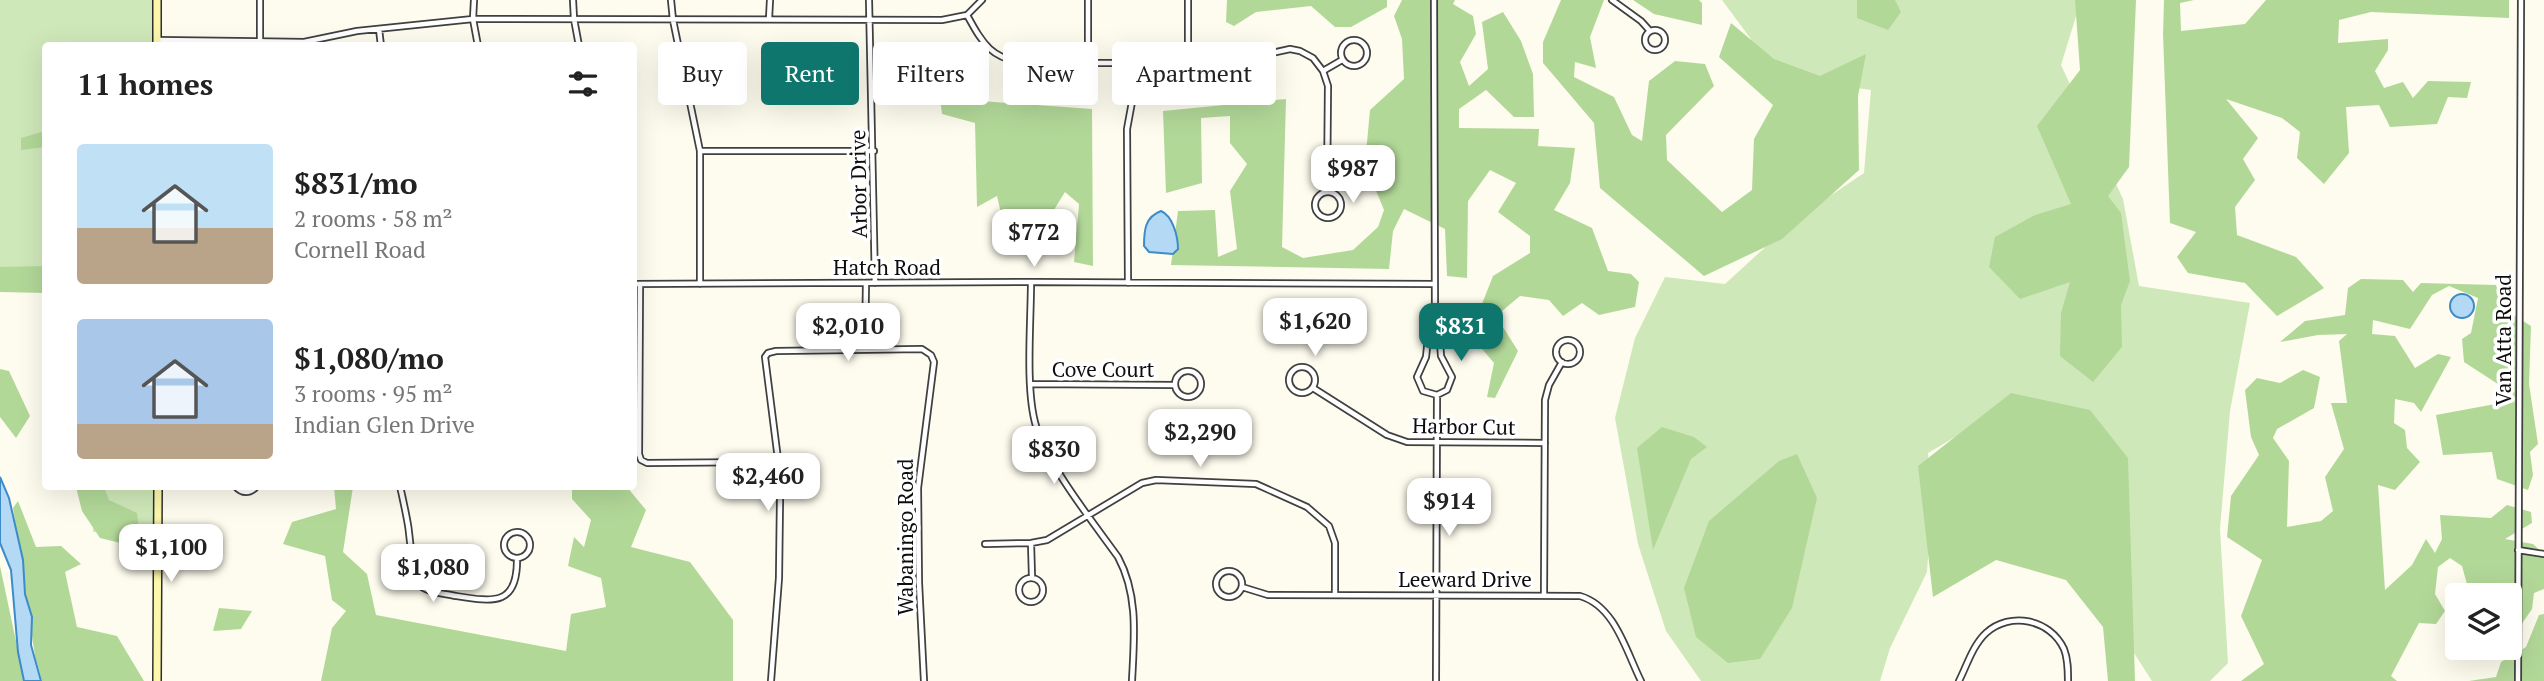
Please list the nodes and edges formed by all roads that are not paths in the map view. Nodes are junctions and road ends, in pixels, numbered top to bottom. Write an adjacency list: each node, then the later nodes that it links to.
1 (157, 0): 23 (street)
2 (260, 0): 22 (street)
3 (474, 0): 15 (street)
4 (573, 0): 16 (street)
5 (671, 0): 18 (street)
6 (770, 0): 17 (street)
7 (869, 0): 19 (street, Arbor Drive)
8 (982, 0): 14 (street)
9 (1088, 0): 28 (street)
10 (1188, 0): 29 (street)
11 (1434, 0): 44 (street)
12 (1612, 0): 21 (street)
13 (2521, 0): 60 (street, Van Atta Road)
14 (967, 15): 19 (street); 31 (street)
15 (473, 19): 16 (street); 20 (street); 26 (street)
16 (574, 19): 18 (street); 27 (street)
17 (769, 19): 18 (street); 19 (street)
18 (673, 20): 36 (street)
19 (869, 20): 35 (street, Arbor Drive)
20 (379, 29): 22 (street); 25 (street)
21 (1650, 31): 21 (street)
22 (260, 41): 24 (street)
23 (157, 42)
24 (208, 42)
25 (381, 42)
26 (477, 42)
27 (578, 42)
28 (1088, 42)
29 (1188, 42)
30 (1276, 51): 33 (street)
31 (1003, 58)
32 (1342, 60): 32 (street); 33 (street)
33 (1323, 71): 37 (street)
34 (1131, 105): 41 (street)
35 (874, 150): 36 (street); 40 (street, Arbor Drive)
36 (700, 151): 43 (street)
37 (1327, 192): 37 (street)
38 (1031, 282): 40 (street, Hatch Road); 41 (street, Hatch Road); 48 (street)
39 (866, 283): 40 (street, Hatch Road); 43 (street, Hatch Road); 46 (street)
40 (875, 283)
41 (1128, 283): 44 (street, Hatch Road)
42 (637, 284): 43 (street, Hatch Road); 54 (street)
43 (700, 284)
44 (1435, 284): 45 (street)
45 (1435, 315): 51 (street); 51 (street)
46 (864, 350): 54 (street); 70 (street, Wabaningo Road)
47 (1562, 362): 47 (street); 53 (street)
48 (1031, 384): 49 (street, Cove Court); 57 (street)
49 (1175, 385): 49 (street, Cove Court)
50 (1313, 388): 50 (street, Harbor Cut); 52 (street, Harbor Cut)
51 (1437, 395): 52 (street)
52 (1437, 443): 53 (street, Harbor Cut); 67 (street)
53 (1545, 443): 65 (street)
54 (778, 462): 69 (street)
55 (158, 490): 68 (street)
56 (401, 490): 62 (street)
57 (1088, 515): 58 (street); 66 (street); 71 (street)
58 (1031, 543): 59 (street); 63 (street)
59 (985, 544)
60 (2518, 550): 61 (street); 76 (street, Van Atta Road)
61 (2544, 554)
62 (517, 558): 62 (street)
63 (1032, 577): 63 (street)
64 (1242, 587): 64 (street, Leeward Drive); 66 (street, Leeward Drive)
65 (1544, 594): 67 (street, Leeward Drive); 73 (street, Leeward Drive)
66 (1335, 595): 67 (street, Leeward Drive)
67 (1436, 595): 72 (street)
68 (157, 681)
69 (771, 681)
70 (925, 681)
71 (1132, 681)
72 (1436, 681)
73 (1641, 681)
74 (1959, 681): 75 (street)
75 (2068, 681)
76 (2518, 681)

